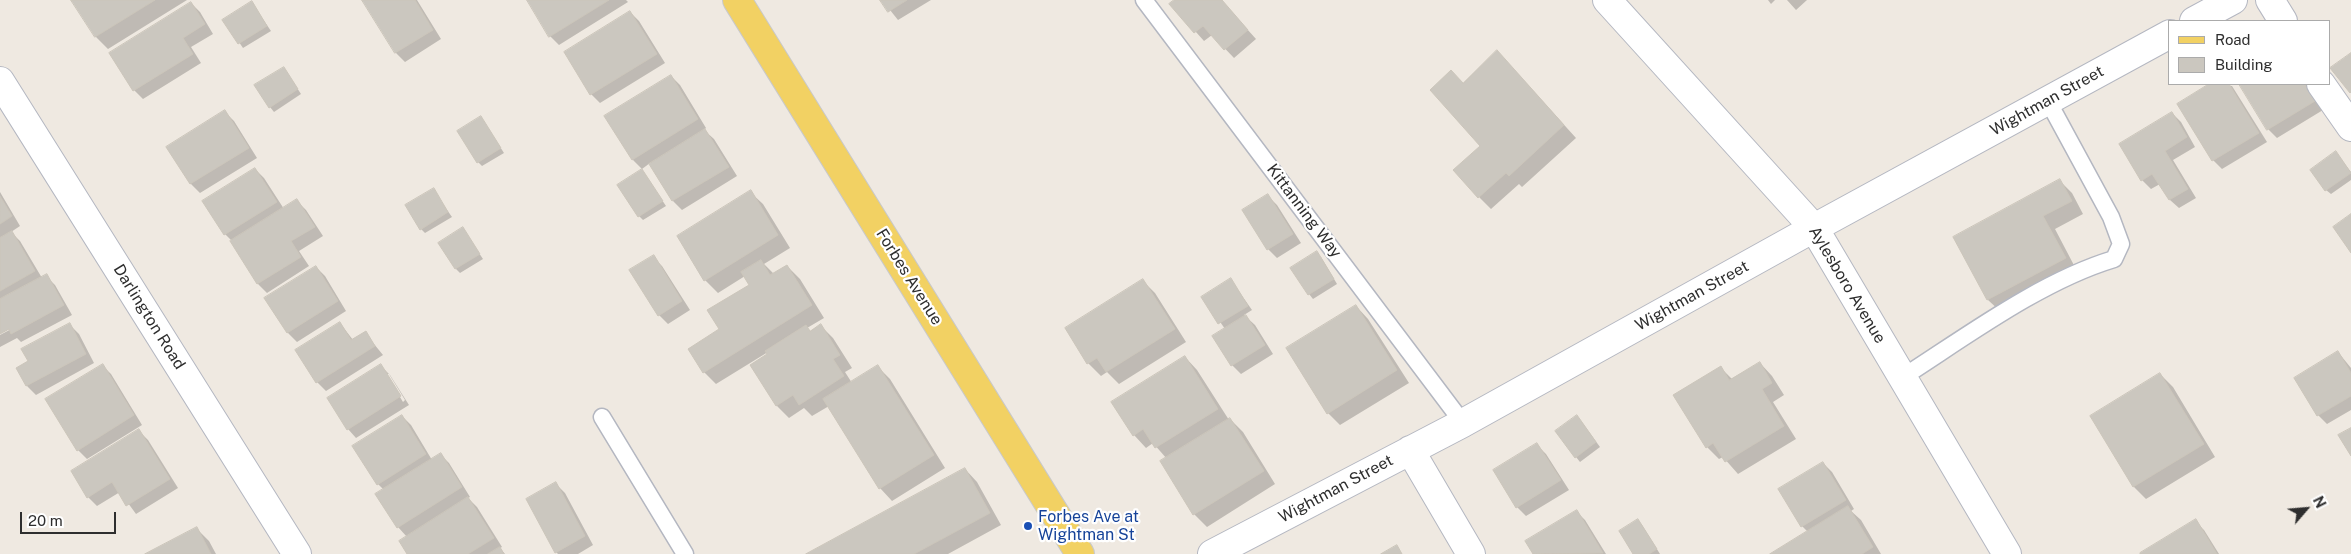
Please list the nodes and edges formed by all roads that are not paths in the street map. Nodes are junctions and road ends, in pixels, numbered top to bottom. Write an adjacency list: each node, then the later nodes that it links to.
1 (737, 0): 20 (main road, Forbes Avenue)
2 (1144, 0): 16 (lane, Kittanning Way)
3 (1607, 0): 13 (street, Aylesboro Avenue)
4 (2233, 0): 6 (street)
5 (2270, 0): 7 (street)
6 (2196, 20)
7 (2282, 20)
8 (2168, 35): 11 (street, Wightman Street)
9 (0, 81): 18 (street, Darlington Road)
10 (2322, 85): 12 (street)
11 (2048, 101): 13 (street, Wightman Street); 14 (lane)
12 (2351, 127)
13 (1814, 228): 14 (street, Aylesboro Avenue); 16 (street, Wightman Street)
14 (1903, 377): 23 (street, Aylesboro Avenue)
15 (602, 417): 19 (lane)
16 (1463, 422): 17 (street, Wightman Street)
17 (1410, 450): 21 (street, Wightman Street); 22 (street)
18 (297, 554)
19 (684, 554)
20 (1080, 554)
21 (1212, 554)
22 (1471, 554)
23 (2007, 554)

